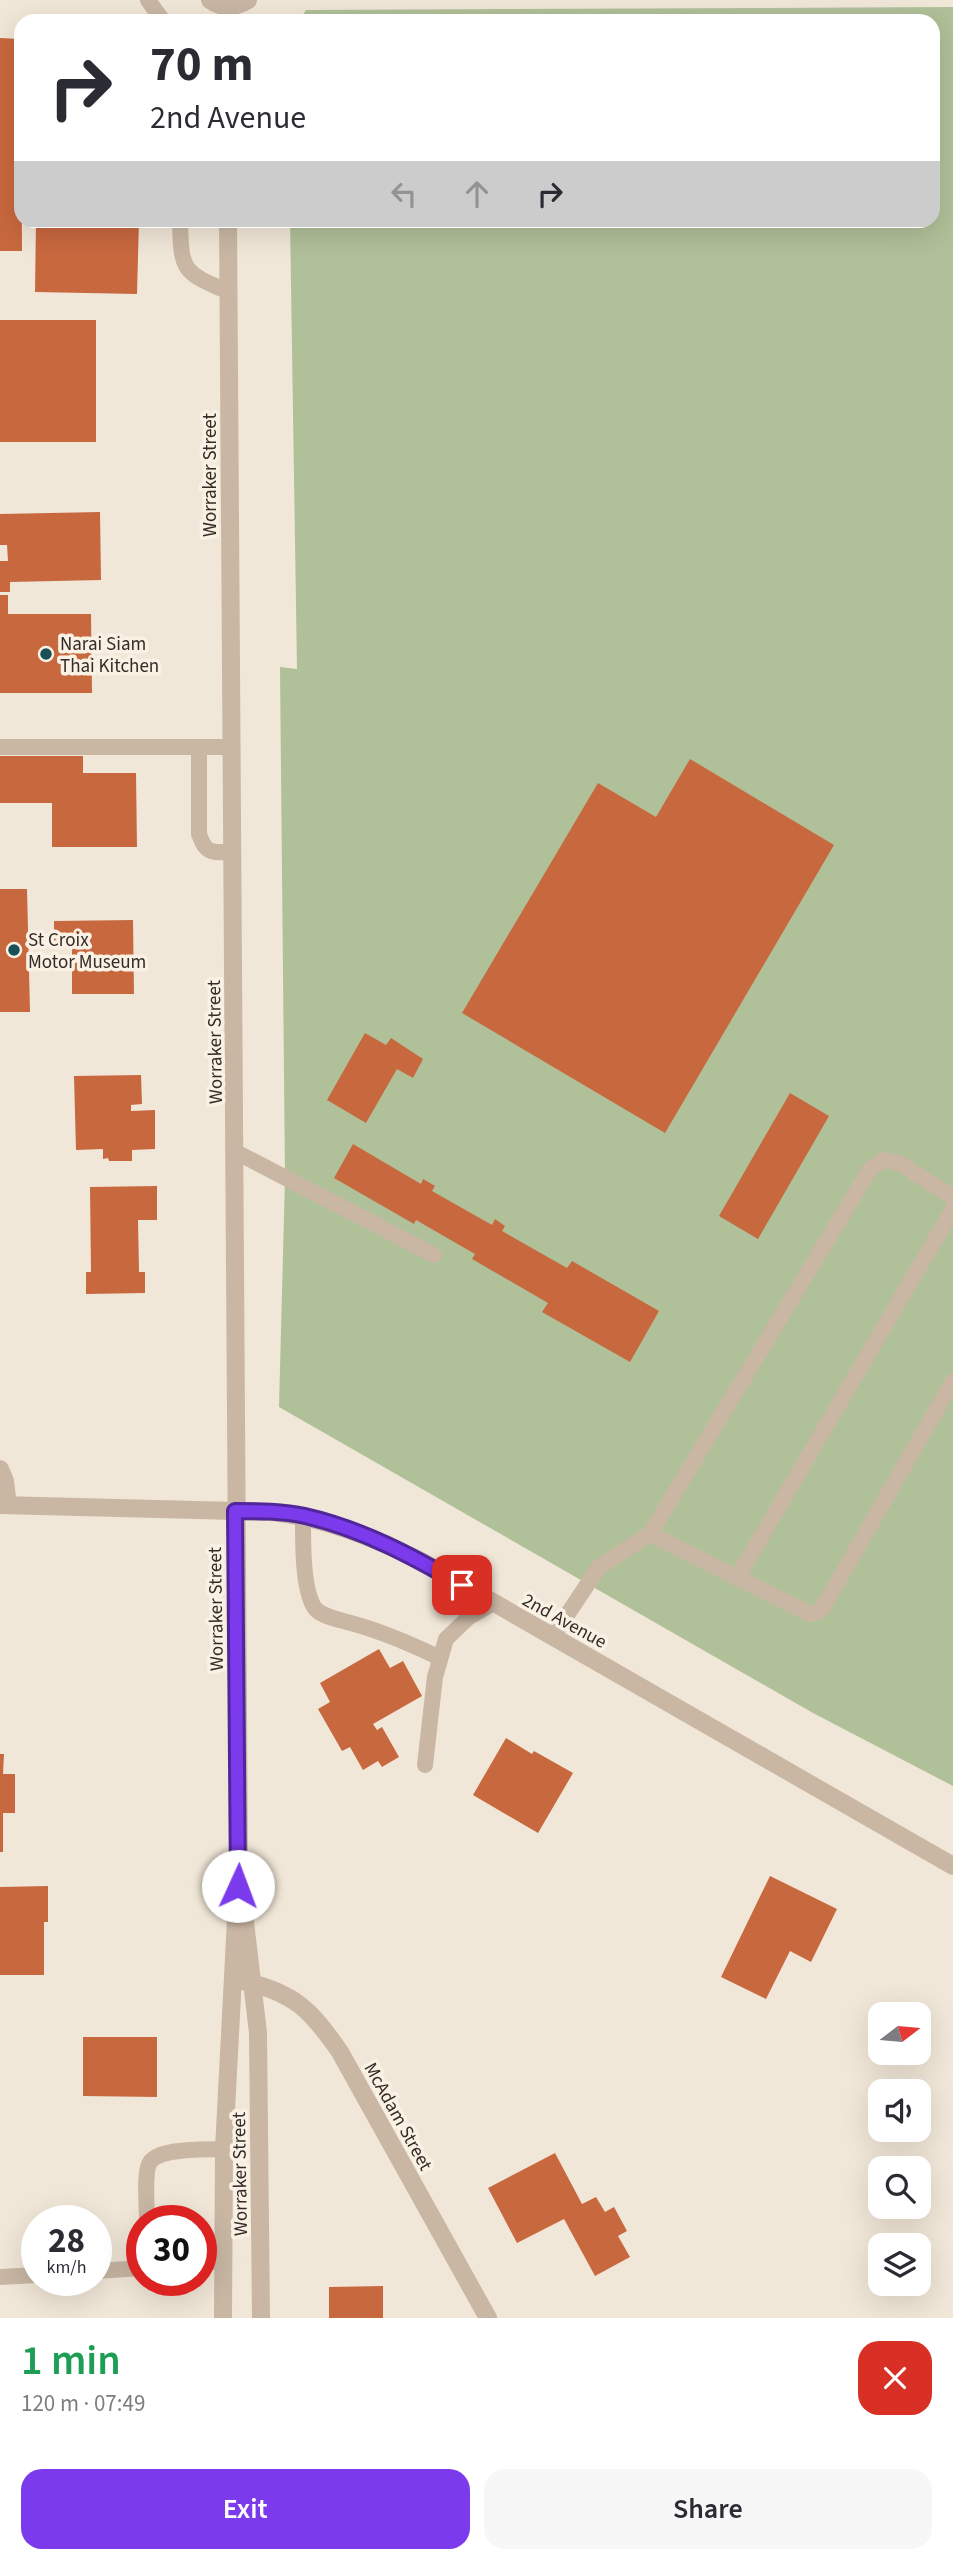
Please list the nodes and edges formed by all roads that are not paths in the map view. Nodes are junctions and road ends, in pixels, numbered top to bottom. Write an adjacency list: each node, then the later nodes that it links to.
1 (209, 0): 3 (street)
2 (248, 0): 3 (street)
3 (227, 14)
4 (180, 228): 6 (lane)
5 (228, 228): 6 (street, Worraker Street)
6 (229, 292): 9 (street, Worraker Street)
7 (0, 747): 8 (lane)
8 (199, 747): 9 (lane); 10 (lane)
9 (232, 747): 10 (street, Worraker Street)
10 (232, 852): 11 (street, Worraker Street)
11 (236, 1152): 14 (lane); 18 (street, Worraker Street)
12 (953, 1197): 20 (lane)
13 (953, 1209): 21 (lane)
14 (434, 1255)
15 (953, 1381): 21 (lane)
16 (0, 1469): 17 (street)
17 (4, 1505): 18 (street, 2nd Avenue)
18 (235, 1511): 19 (street, 2nd Avenue); 27 (street, Worraker Street)
19 (303, 1515): 22 (street, 2nd Avenue); 24 (lane)
20 (650, 1534): 21 (lane); 23 (lane)
21 (737, 1578)
22 (493, 1603): 23 (street, 2nd Avenue); 24 (lane)
23 (554, 1636): 26 (street, 2nd Avenue)
24 (440, 1658): 25 (lane)
25 (425, 1765)
26 (953, 1866)
27 (243, 1981): 28 (street, Worraker Street); 35 (street, Worraker Street); 36 (street, McAdam Street)
28 (224, 2149): 29 (lane); 30 (street, Worraker Street)
29 (147, 2205)
30 (223, 2261): 31 (lane); 34 (street, Worraker Street)
31 (217, 2262)
32 (21, 2276): 33 (lane)
33 (0, 2277)
34 (223, 2318)
35 (261, 2318)
36 (488, 2318)

